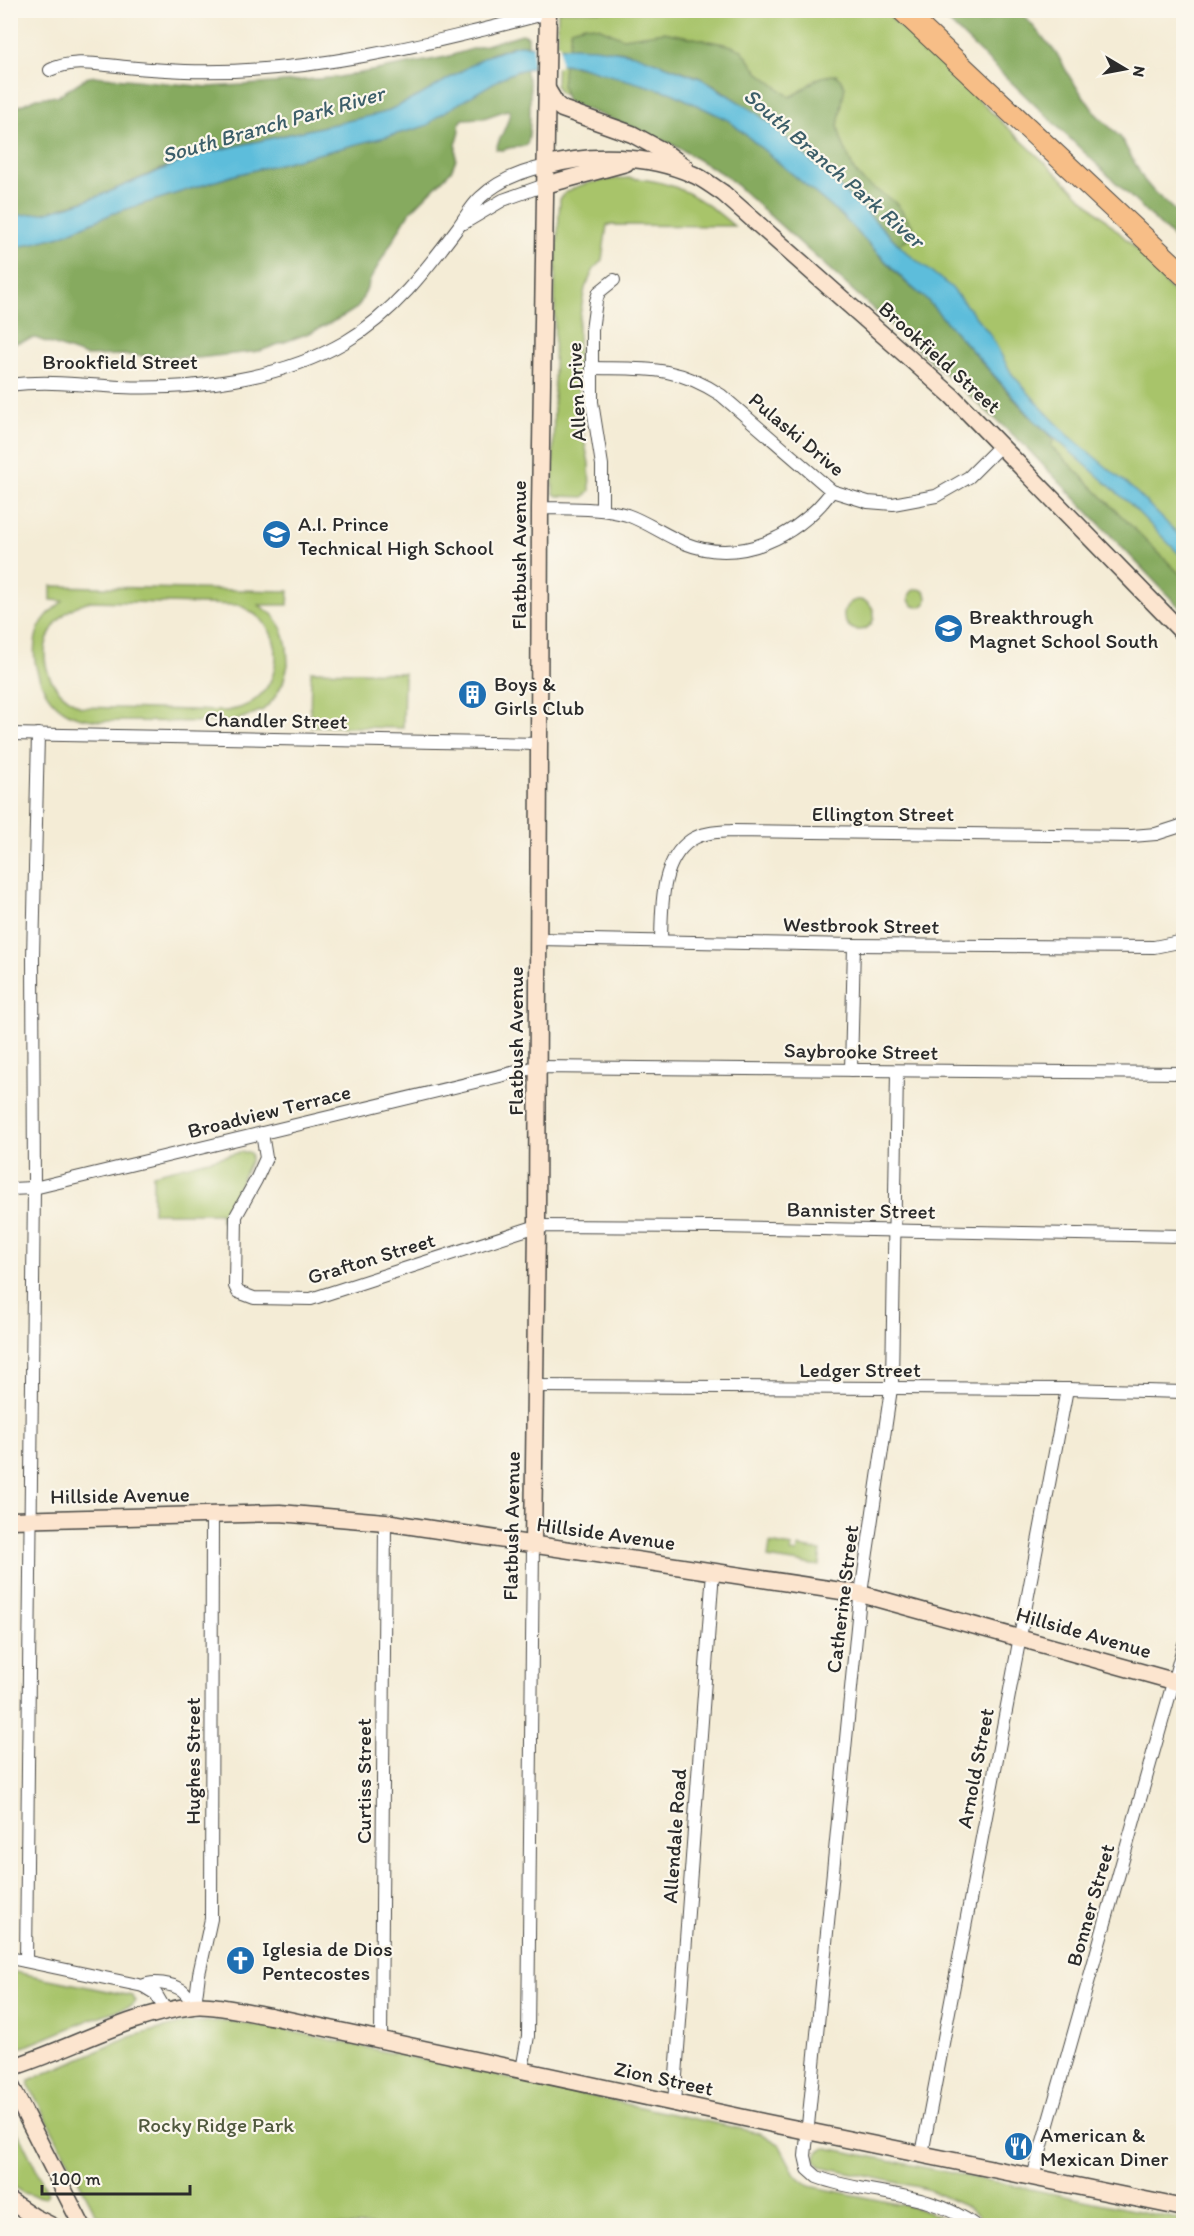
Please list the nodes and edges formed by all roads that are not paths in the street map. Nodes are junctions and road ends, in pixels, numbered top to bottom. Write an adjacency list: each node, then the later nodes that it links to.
1 (903, 10): 12 (highway)
2 (918, 10): 11 (highway)
3 (548, 12): 4 (street); 5 (street, Flatbush Avenue)
4 (50, 69)
5 (547, 89): 7 (street, Flatbush Avenue); 8 (street)
6 (634, 161): 7 (street, Brookfield Street); 8 (street, Brookfield Street); 9 (street, Brookfield Street)
7 (546, 166): 9 (street, Flatbush Avenue); 10 (street, Brookfield Street)
8 (693, 174): 16 (street, Brookfield Street)
9 (545, 185): 10 (street, Brookfield Street); 18 (street, Flatbush Avenue)
10 (460, 225): 15 (street, Brookfield Street)
11 (1184, 260)
12 (1184, 275)
13 (614, 280): 14 (street, Allen Drive)
14 (592, 369): 17 (street, Pulaski Drive); 19 (street, Allen Drive)
15 (10, 385)
16 (1002, 445): 17 (street, Pulaski Drive); 20 (street, Brookfield Street)
17 (832, 491): 19 (street)
18 (540, 508): 19 (street); 23 (street, Flatbush Avenue)
19 (602, 510)
20 (1184, 634)
21 (10, 734): 22 (street, Chandler Street)
22 (38, 734): 23 (street, Chandler Street); 34 (street)
23 (540, 744): 25 (street, Flatbush Avenue)
24 (1184, 825): 26 (street, Ellington Street)
25 (538, 939): 26 (street, Westbrook Street); 29 (street, Flatbush Avenue)
26 (661, 940): 28 (street, Westbrook Street)
27 (1184, 942): 28 (street, Westbrook Street)
28 (854, 945): 30 (street)
29 (537, 1067): 30 (street, Saybrooke Street); 33 (street, Broadview Terrace); 36 (street, Flatbush Avenue)
30 (851, 1070): 31 (street, Saybrooke Street)
31 (897, 1071): 32 (street, Saybrooke Street); 37 (street, Catherine Street)
32 (1184, 1073)
33 (262, 1133): 34 (street, Broadview Terrace); 36 (street, Grafton Street)
34 (34, 1188): 35 (street, Broadview Terrace); 44 (street)
35 (10, 1189)
36 (537, 1226): 37 (street, Bannister Street); 39 (street, Flatbush Avenue)
37 (894, 1230): 38 (street, Bannister Street); 40 (street, Catherine Street)
38 (1184, 1236)
39 (535, 1386): 40 (street, Ledger Street); 47 (street, Flatbush Avenue)
40 (891, 1388): 41 (street, Ledger Street); 49 (street, Catherine Street)
41 (1067, 1389): 42 (street, Ledger Street); 50 (street, Arnold Street)
42 (1184, 1392)
43 (212, 1515): 44 (street, Hillside Avenue); 46 (street, Hillside Avenue); 56 (street, Hughes Street)
44 (30, 1519): 45 (street, Hillside Avenue); 54 (street)
45 (10, 1520)
46 (385, 1522): 47 (street, Hillside Avenue); 58 (street, Curtiss Street)
47 (533, 1545): 48 (street, Hillside Avenue); 60 (street, Flatbush Avenue)
48 (713, 1571): 49 (street, Hillside Avenue); 62 (street, Allendale Road)
49 (861, 1593): 50 (street, Hillside Avenue); 63 (street, Catherine Street)
50 (1019, 1637): 52 (street, Hillside Avenue); 64 (street, Arnold Street)
51 (1184, 1644): 52 (street, Bonner Street)
52 (1178, 1682): 65 (street, Bonner Street)
53 (10, 1958): 54 (street)
54 (26, 1961): 55 (street)
55 (143, 1986): 56 (street); 57 (street)
56 (195, 2005): 57 (street); 58 (street, Zion Street)
57 (166, 2011): 59 (street)
58 (381, 2040): 60 (street, Zion Street)
59 (10, 2068)
60 (522, 2070): 62 (street, Zion Street)
61 (10, 2084): 69 (street)
62 (674, 2103): 63 (street, Zion Street)
63 (807, 2131): 64 (street, Zion Street); 70 (street, Catherine Street)
64 (922, 2154): 65 (street, Zion Street)
65 (1033, 2177): 67 (street, Zion Street)
66 (10, 2201): 68 (street)
67 (1184, 2208)
68 (52, 2226)
69 (82, 2226)
70 (976, 2226)

